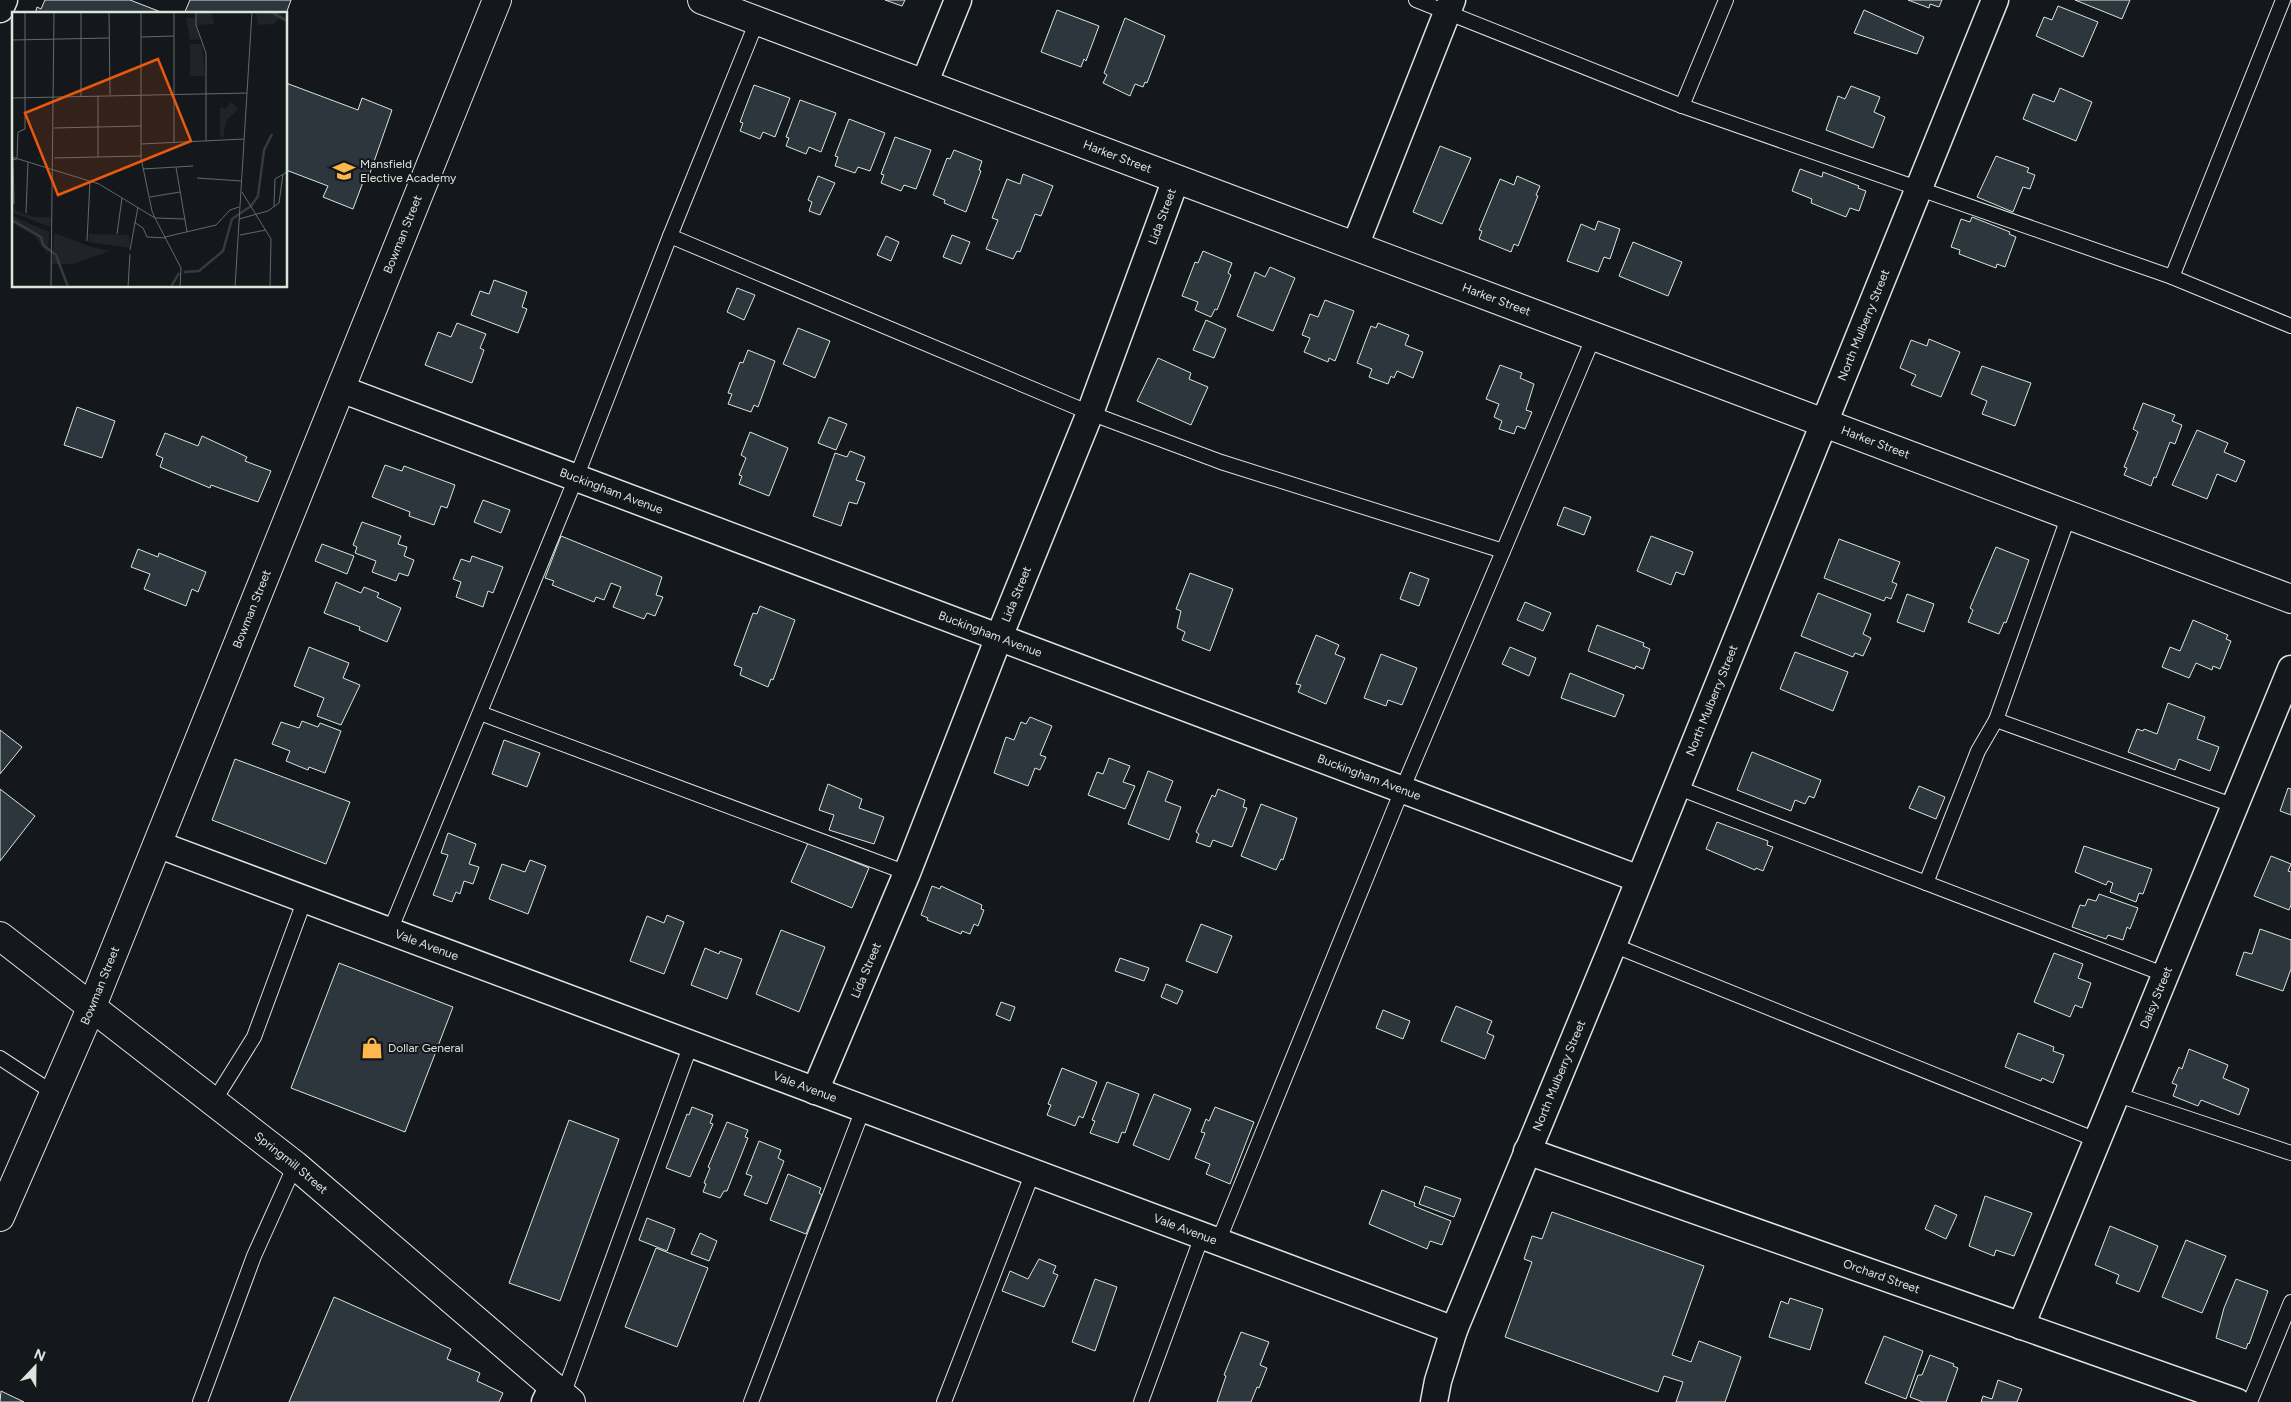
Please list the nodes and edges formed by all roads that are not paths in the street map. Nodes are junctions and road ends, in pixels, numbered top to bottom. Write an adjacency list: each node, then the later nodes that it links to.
1 (4, 0): 10 (street)
2 (497, 0): 21 (street, Bowman Street)
3 (702, 0): 11 (street, Harker Street)
4 (958, 0): 12 (street)
5 (1416, 0): 9 (lane)
6 (1726, 0): 13 (lane)
7 (1995, 0): 15 (street, North Mulberry Street)
8 (2284, 0): 18 (lane)
9 (1450, 6): 13 (lane); 17 (street)
10 (0, 9)
11 (757, 21): 12 (street, Harker Street); 16 (lane)
12 (924, 84): 14 (street, Harker Street)
13 (1682, 106): 15 (lane)
14 (1176, 179): 17 (street, Harker Street); 22 (street, Lida Street)
15 (1917, 189): 18 (lane); 23 (street, North Mulberry Street)
16 (670, 236): 22 (lane); 24 (lane)
17 (1356, 246): 20 (street, Harker Street)
18 (2172, 277): 19 (lane)
19 (2291, 326)
20 (1594, 336): 23 (street, Harker Street); 26 (lane)
21 (341, 389): 24 (street, Buckingham Avenue); 35 (street, Bowman Street)
22 (1090, 413): 26 (lane); 28 (street, Lida Street)
23 (1824, 423): 25 (street, Harker Street); 32 (street, North Mulberry Street)
24 (576, 478): 28 (street, Buckingham Avenue); 30 (lane)
25 (2069, 515): 27 (street, Harker Street); 31 (lane)
26 (1503, 551): 33 (lane)
27 (2291, 599)
28 (999, 637): 33 (street, Buckingham Avenue); 36 (street, Lida Street)
29 (2291, 669): 34 (street, Daisy Street)
30 (480, 713): 36 (lane); 40 (lane)
31 (1996, 720): 34 (lane); 38 (lane)
32 (1676, 787): 37 (street, North Mulberry Street); 38 (lane)
33 (1402, 790): 37 (street, Buckingham Avenue); 59 (lane)
34 (2235, 806): 43 (street, Daisy Street)
35 (157, 844): 39 (street, Vale Avenue); 44 (street, Bowman Street)
36 (908, 873): 47 (street, Lida Street)
37 (1639, 879): 42 (street, North Mulberry Street)
38 (1926, 883): 43 (lane)
39 (305, 899): 40 (street, Vale Avenue); 50 (lane)
40 (390, 931): 45 (street, Vale Avenue)
41 (0, 936): 44 (street, Springmill Street)
42 (1613, 945): 52 (lane); 53 (street, North Mulberry Street)
43 (2166, 975): 49 (street, Daisy Street)
44 (92, 1006): 48 (street, Bowman Street); 50 (street, Springmill Street)
45 (691, 1044): 47 (street, Vale Avenue); 63 (lane)
46 (0, 1058): 48 (lane)
47 (815, 1091): 51 (street, Vale Avenue)
48 (54, 1094): 57 (street, Bowman Street)
49 (2118, 1095): 52 (street, Daisy Street); 54 (lane)
50 (214, 1101): 55 (street, Springmill Street)
51 (864, 1109): 56 (street, Vale Avenue); 65 (lane)
52 (2099, 1141): 61 (street, Daisy Street)
53 (1527, 1151): 61 (street, Orchard Street); 62 (street, North Mulberry Street)
54 (2291, 1153)
55 (295, 1165): 63 (street, Springmill Street); 64 (lane)
56 (1033, 1172): 59 (street, Vale Avenue); 66 (lane)
57 (7, 1185): 58 (street, Bowman Street)
58 (0, 1217)
59 (1210, 1239): 62 (street, Vale Avenue); 67 (lane)
60 (2291, 1302): 70 (lane)
61 (2021, 1326): 69 (street, Orchard Street)
62 (1454, 1330): 68 (street, North Mulberry Street)
63 (558, 1396)
64 (200, 1402)
65 (751, 1402)
66 (944, 1402)
67 (1141, 1402)
68 (1434, 1402)
69 (2237, 1402)
70 (2250, 1402)

